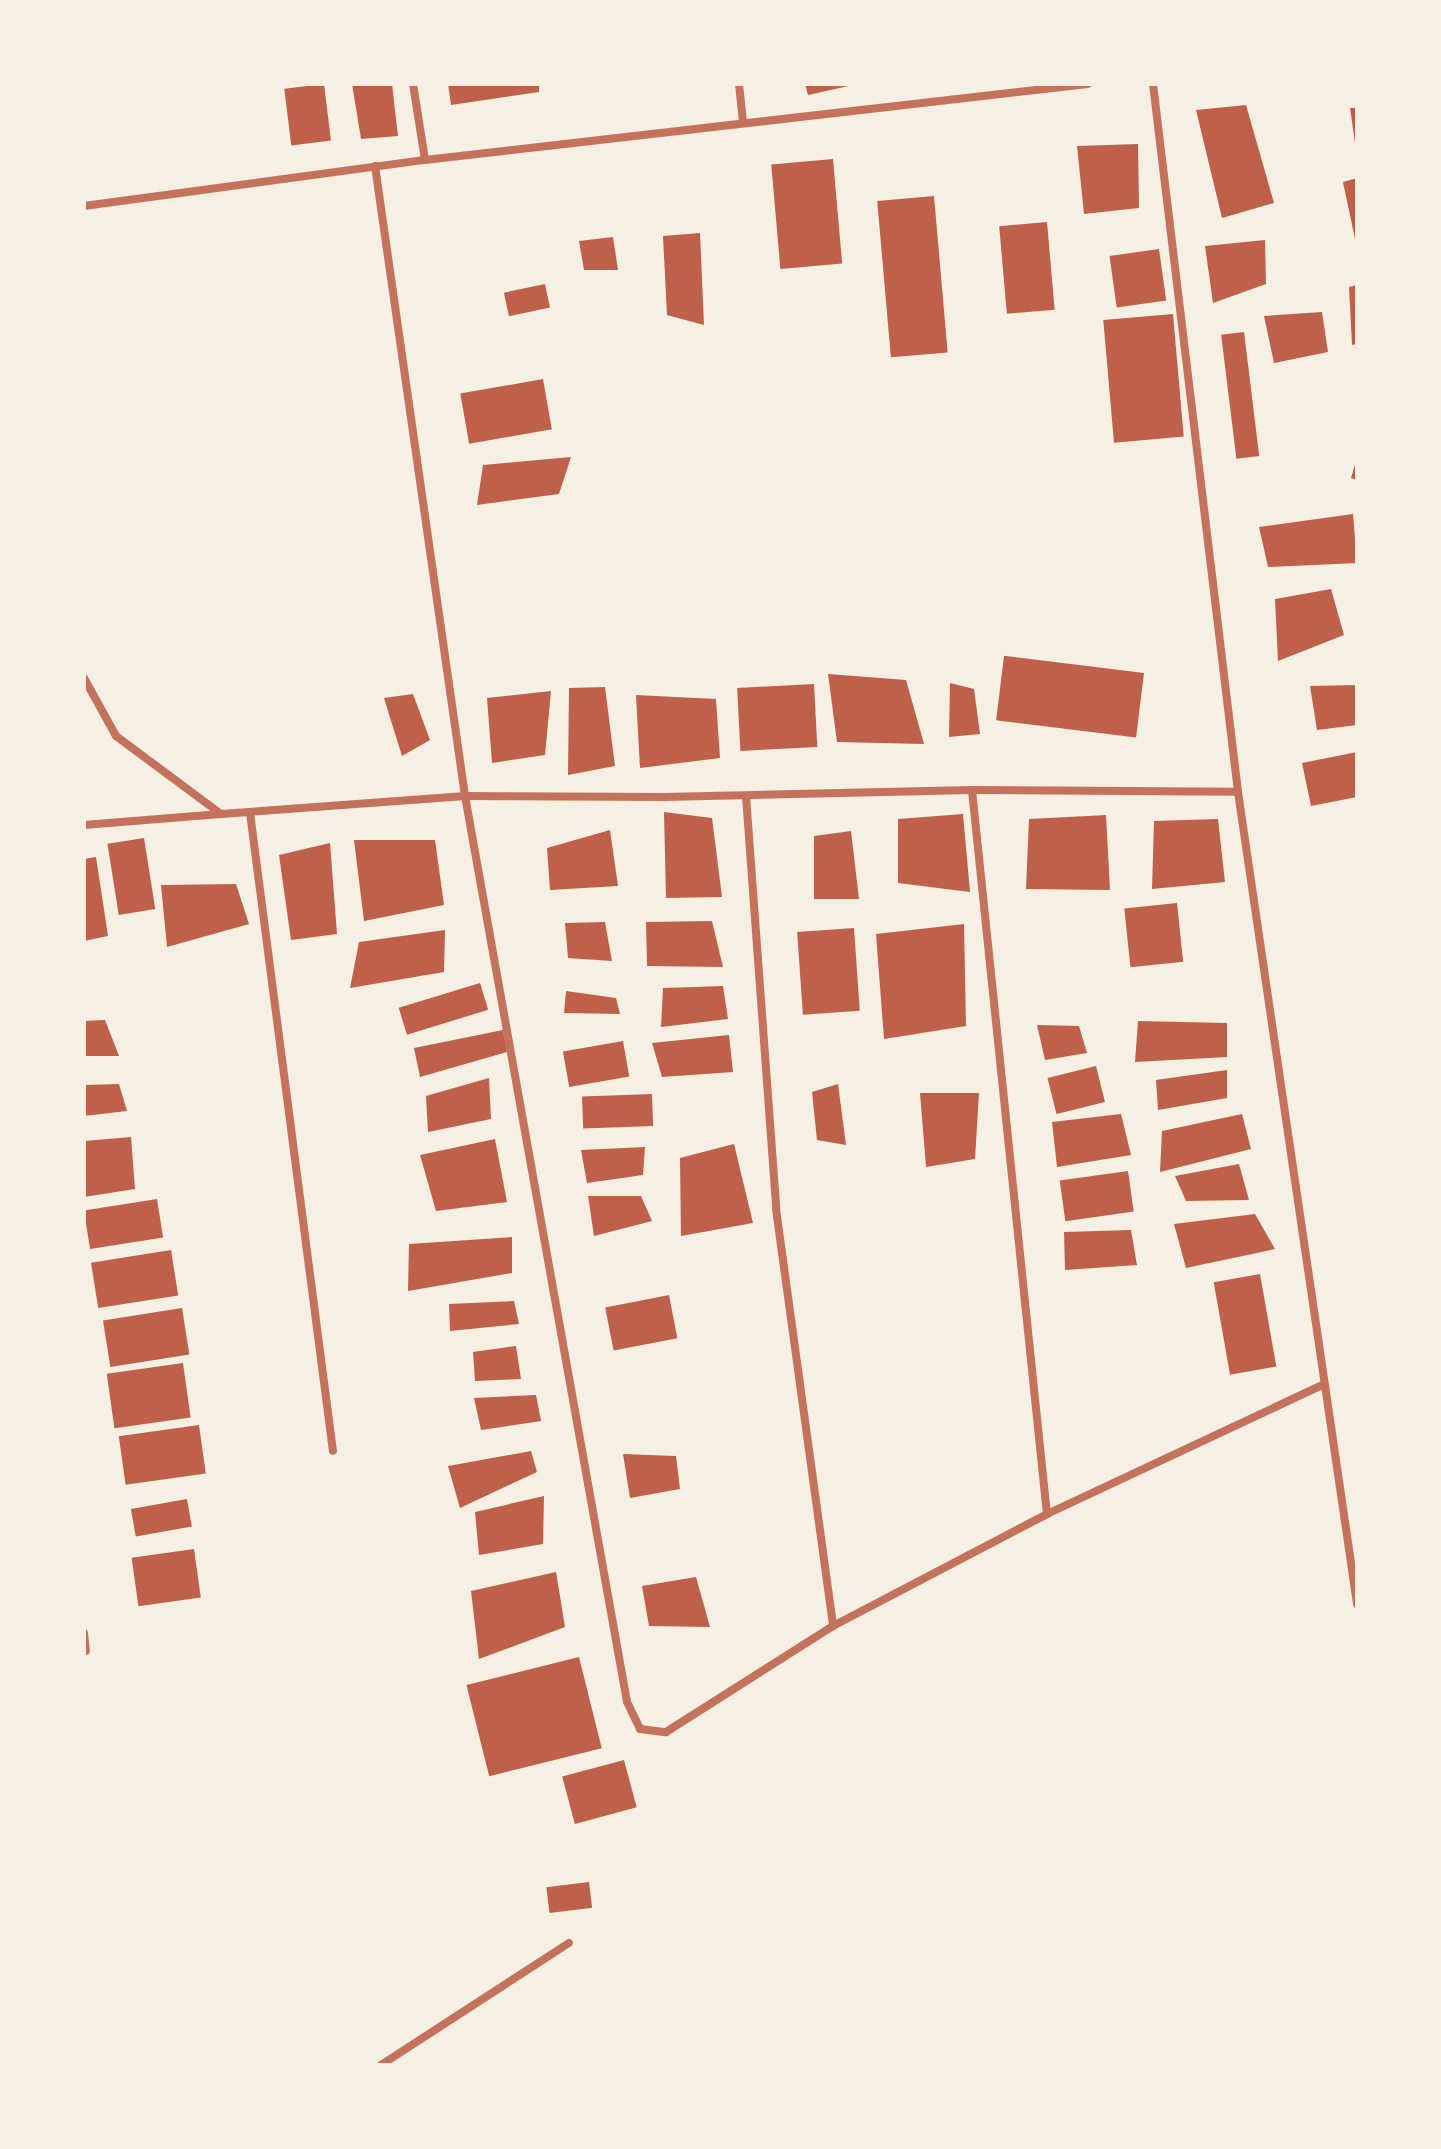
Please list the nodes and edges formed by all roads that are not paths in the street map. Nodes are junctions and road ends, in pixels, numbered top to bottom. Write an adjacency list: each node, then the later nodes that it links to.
1 (413, 84): 6 (street)
2 (739, 84): 5 (street)
3 (1088, 84): 5 (street)
4 (1153, 84): 11 (street)
5 (743, 122): 6 (street)
6 (425, 160): 7 (street)
7 (375, 166): 8 (street); 12 (street)
8 (84, 206)
9 (84, 678): 15 (street)
10 (972, 790): 11 (street); 13 (street); 19 (street)
11 (1238, 792): 17 (street)
12 (465, 796): 13 (street); 14 (street); 21 (street)
13 (746, 796): 21 (street)
14 (250, 813): 15 (street); 18 (street)
15 (221, 814): 16 (street)
16 (84, 825)
17 (1324, 1384): 19 (street); 20 (street)
18 (333, 1451)
19 (1047, 1514): 21 (street)
20 (1357, 1604)
21 (833, 1626)
22 (84, 1633): 23 (street)
23 (86, 1651)
24 (569, 1943): 25 (street)
25 (381, 2065)

